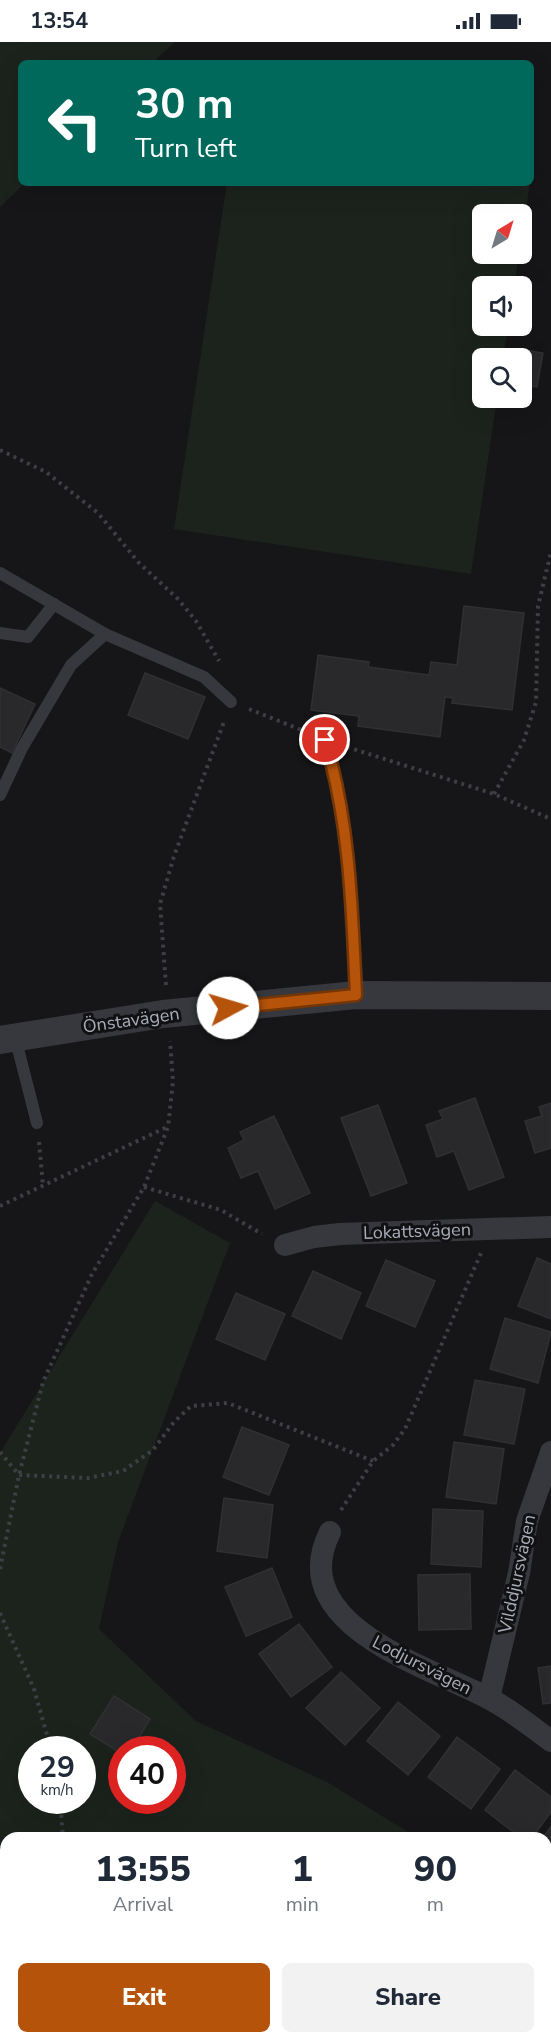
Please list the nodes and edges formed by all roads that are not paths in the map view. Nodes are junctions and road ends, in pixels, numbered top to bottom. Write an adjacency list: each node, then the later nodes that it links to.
1 (0, 573): 2 (lane)
2 (54, 604): 3 (lane); 4 (lane)
3 (0, 633)
4 (105, 634): 5 (lane); 7 (lane)
5 (231, 702)
6 (325, 740): 8 (lane)
7 (0, 795)
8 (356, 995): 9 (street, Önstavägen); 10 (street, Önstavägen)
9 (551, 996)
10 (8, 1038): 11 (lane)
11 (37, 1123)
12 (551, 1227): 13 (street, Lokattsvägen)
13 (285, 1245)
14 (551, 1452): 16 (street, Vilddjursvägen)
15 (330, 1532): 16 (street, Lodjursvägen)
16 (489, 1698): 17 (street, Lodjursvägen)
17 (551, 1741)

